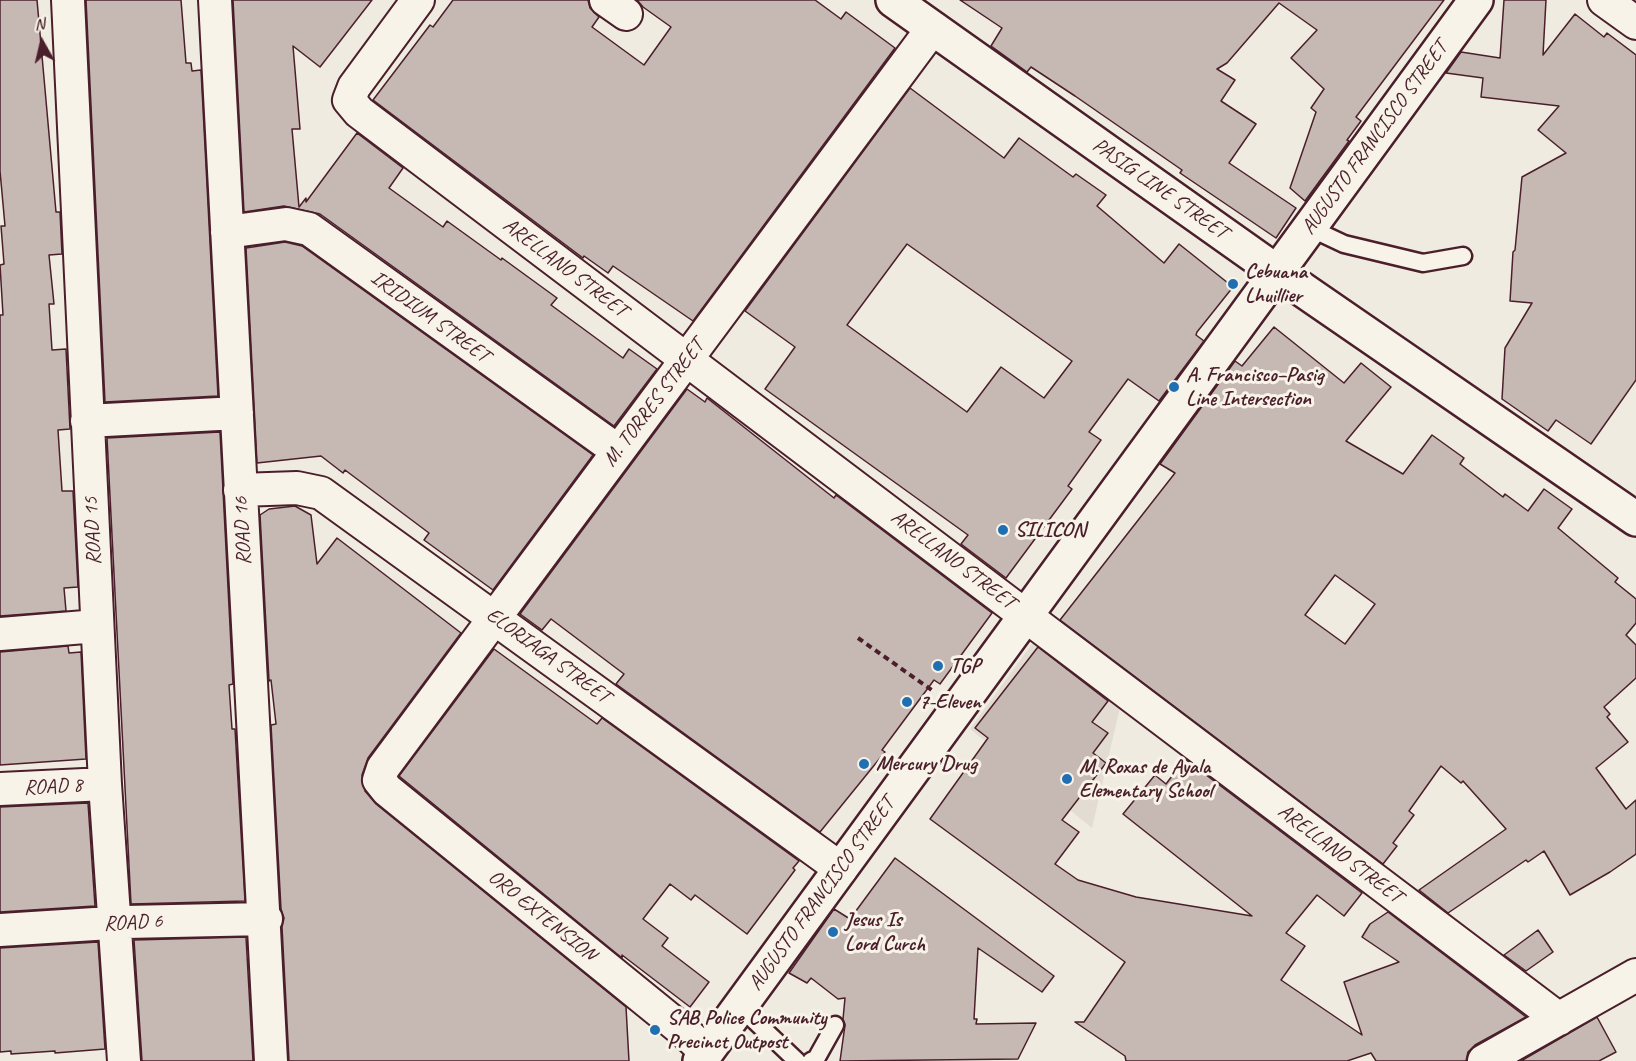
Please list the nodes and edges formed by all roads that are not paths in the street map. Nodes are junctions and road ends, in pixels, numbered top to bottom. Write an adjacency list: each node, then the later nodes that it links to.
1 (68, 0): 15 (street, ROAD 15)
2 (216, 0): 10 (street, ROAD 16)
3 (418, 0): 13 (street, ARELLANO STREET)
4 (893, 0): 8 (street, PASIG LINE STREET)
5 (1476, 0): 9 (street, AUGUSTO FRANCISCO STREET)
6 (1604, 0): 7 (street)
7 (1636, 23)
8 (932, 29): 12 (street, PASIG LINE STREET); 13 (street, M. TORRES STREET)
9 (1310, 228): 11 (lane); 12 (street, AUGUSTO FRANCISCO STREET)
10 (227, 232): 14 (street, ROAD 16); 16 (street, IRIDIUM STREET)
11 (1463, 256)
12 (1277, 272): 18 (street, PASIG LINE STREET); 19 (street, AUGUSTO FRANCISCO STREET)
13 (687, 359): 16 (street, M. TORRES STREET); 19 (street, ARELLANO STREET)
14 (237, 413): 15 (street); 17 (street, ROAD 16)
15 (87, 421): 21 (street, ROAD 15)
16 (618, 451): 20 (street, M. TORRES STREET)
17 (240, 490): 20 (street, ELORIAGA STREET); 27 (street, ROAD 16)
18 (1636, 519)
19 (1026, 616): 26 (street, AUGUSTO FRANCISCO STREET); 32 (street, ARELLANO STREET)
20 (495, 618): 23 (street, M. TORRES STREET); 26 (street, ELORIAGA STREET)
21 (97, 626): 22 (street); 24 (street, ROAD 15)
22 (0, 634)
23 (379, 780): 34 (street, ORO EXTENSION)
24 (105, 784): 25 (street, ROAD 8); 28 (street, ROAD 15)
25 (0, 789)
26 (841, 868): 31 (street, AUGUSTO FRANCISCO STREET)
27 (266, 919): 28 (street, ROAD 6); 36 (street, ROAD 16)
28 (113, 923): 29 (street, ROAD 6); 35 (street, ROAD 15)
29 (0, 930)
30 (1636, 975): 32 (street)
31 (740, 1006): 34 (street, AUGUSTO FRANCISCO STREET); 37 (lane)
32 (1558, 1019): 39 (street)
33 (835, 1025): 38 (lane)
34 (703, 1057)
35 (124, 1061)
36 (272, 1061)
37 (797, 1061)
38 (811, 1061)
39 (1484, 1061)

